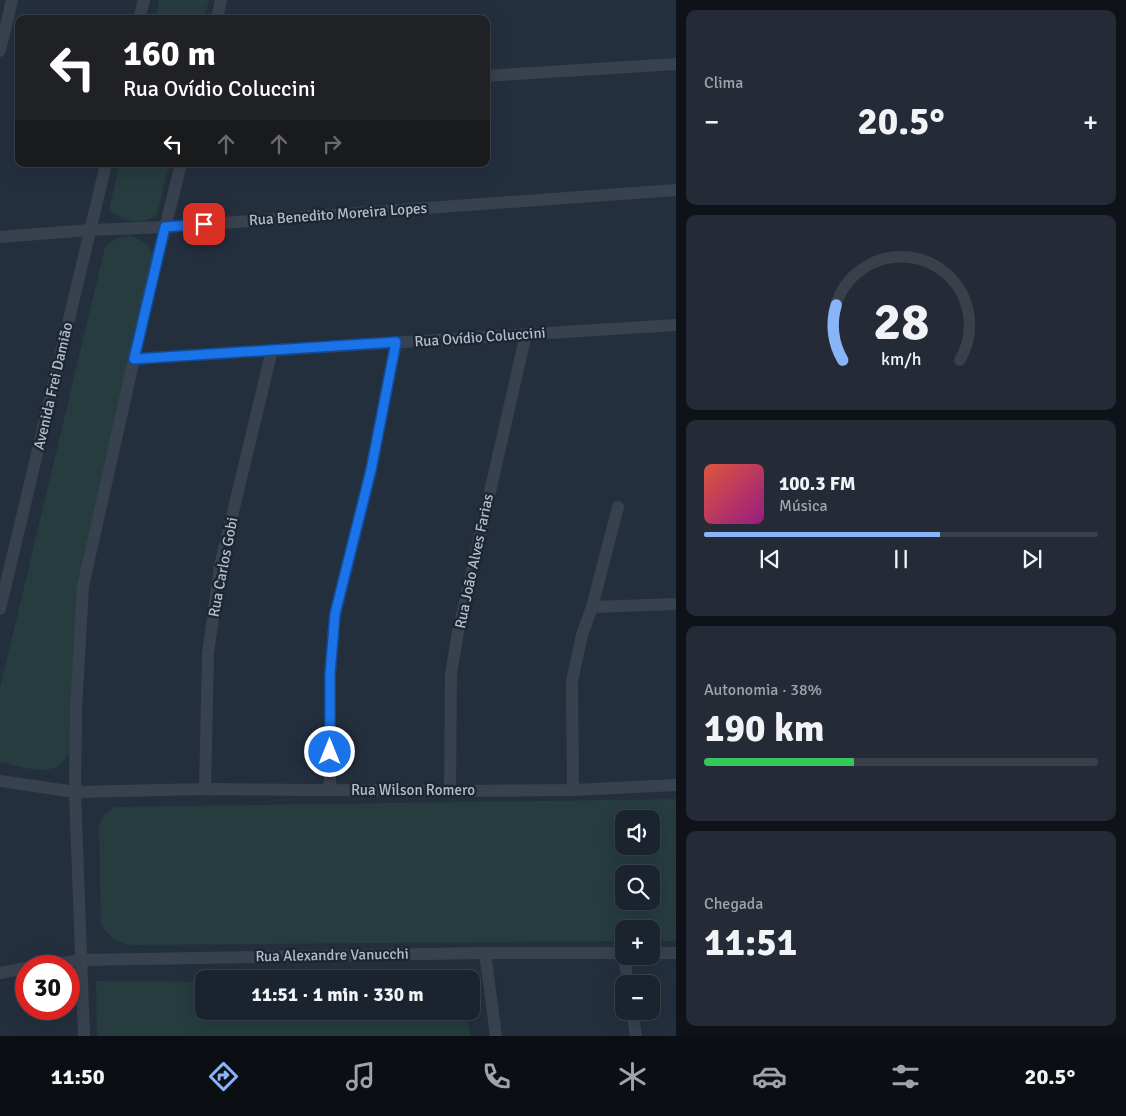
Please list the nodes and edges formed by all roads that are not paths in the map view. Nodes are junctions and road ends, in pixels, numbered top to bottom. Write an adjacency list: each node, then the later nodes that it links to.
1 (12, 0): 6 (street)
2 (144, 0): 4 (street)
3 (221, 0): 5 (street)
4 (140, 15)
5 (218, 15)
6 (0, 51)
7 (676, 64): 8 (street)
8 (490, 76)
9 (105, 167): 13 (street, Avenida Frei Damião)
10 (180, 167): 12 (street)
11 (676, 190): 12 (street, Rua Benedito Moreira Lopes)
12 (165, 227): 13 (street, Rua Benedito Moreira Lopes); 19 (street)
13 (90, 230): 14 (street, Rua Benedito Moreira Lopes); 23 (street, Avenida Frei Damião)
14 (0, 237)
15 (676, 325): 16 (street, Rua Ovídio Coluccini)
16 (526, 334): 17 (street, Rua Ovídio Coluccini); 29 (street, Rua João Alves Farias)
17 (396, 342): 18 (street, Rua Ovídio Coluccini); 27 (street)
18 (272, 350): 19 (street, Rua Ovídio Coluccini); 26 (street, Rua Carlos Gobi)
19 (134, 359): 30 (street)
20 (618, 507): 22 (street)
21 (676, 604): 22 (street)
22 (592, 607): 28 (street)
23 (0, 609)
24 (0, 781): 30 (street, Rua Wilson Romero)
25 (676, 785): 28 (street, Rua Wilson Romero)
26 (205, 789): 27 (street, Rua Wilson Romero); 30 (street, Rua Wilson Romero)
27 (330, 790): 29 (street, Rua Wilson Romero)
28 (573, 790): 29 (street, Rua Wilson Romero)
29 (450, 791)
30 (76, 792): 35 (street)
31 (485, 953): 34 (street, Rua Alexandre Vanucchi); 35 (street, Rua Alexandre Vanucchi); 40 (street)
32 (660, 953): 33 (street)
33 (676, 953)
34 (615, 955)
35 (81, 960): 39 (street)
36 (15, 970): 37 (street)
37 (0, 972)
38 (633, 1020): 41 (street)
39 (84, 1036)
40 (496, 1036)
41 (636, 1036)

